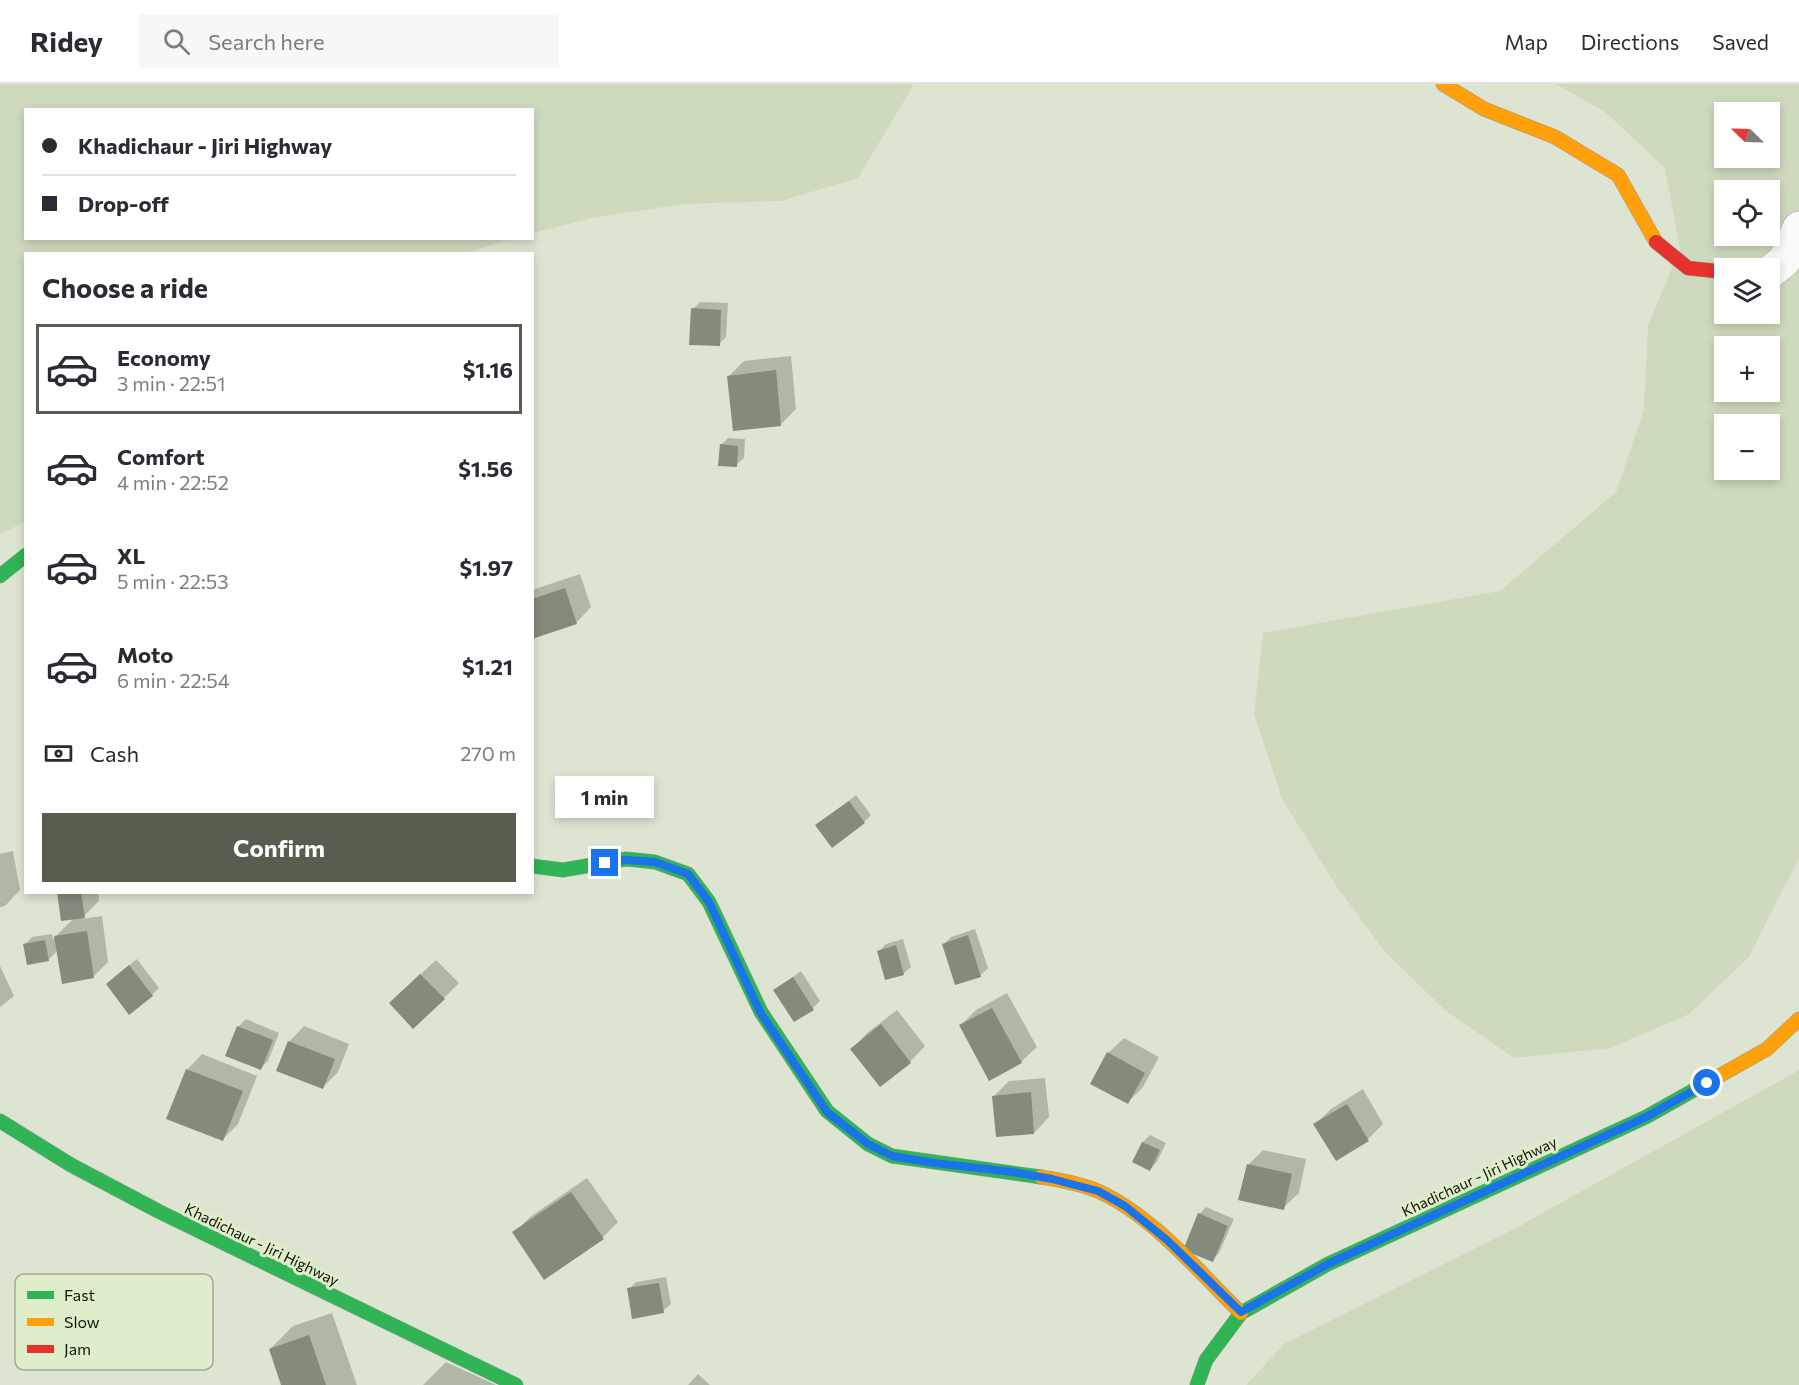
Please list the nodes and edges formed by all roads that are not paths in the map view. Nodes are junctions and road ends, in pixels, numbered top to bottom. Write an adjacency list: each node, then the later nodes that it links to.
1 (1443, 84): 4 (main road)
2 (1799, 228): 3 (street)
3 (1780, 264)
4 (1714, 271)
5 (24, 557): 6 (main road)
6 (0, 576)
7 (534, 866): 10 (main road)
8 (1799, 1019): 10 (main road, Khadichaur - Jiri Highway)
9 (0, 1121): 11 (main road, Khadichaur - Jiri Highway)
10 (1241, 1312): 12 (main road, Khadichaur - Jiri Highway)
11 (516, 1385)
12 (1197, 1385)

